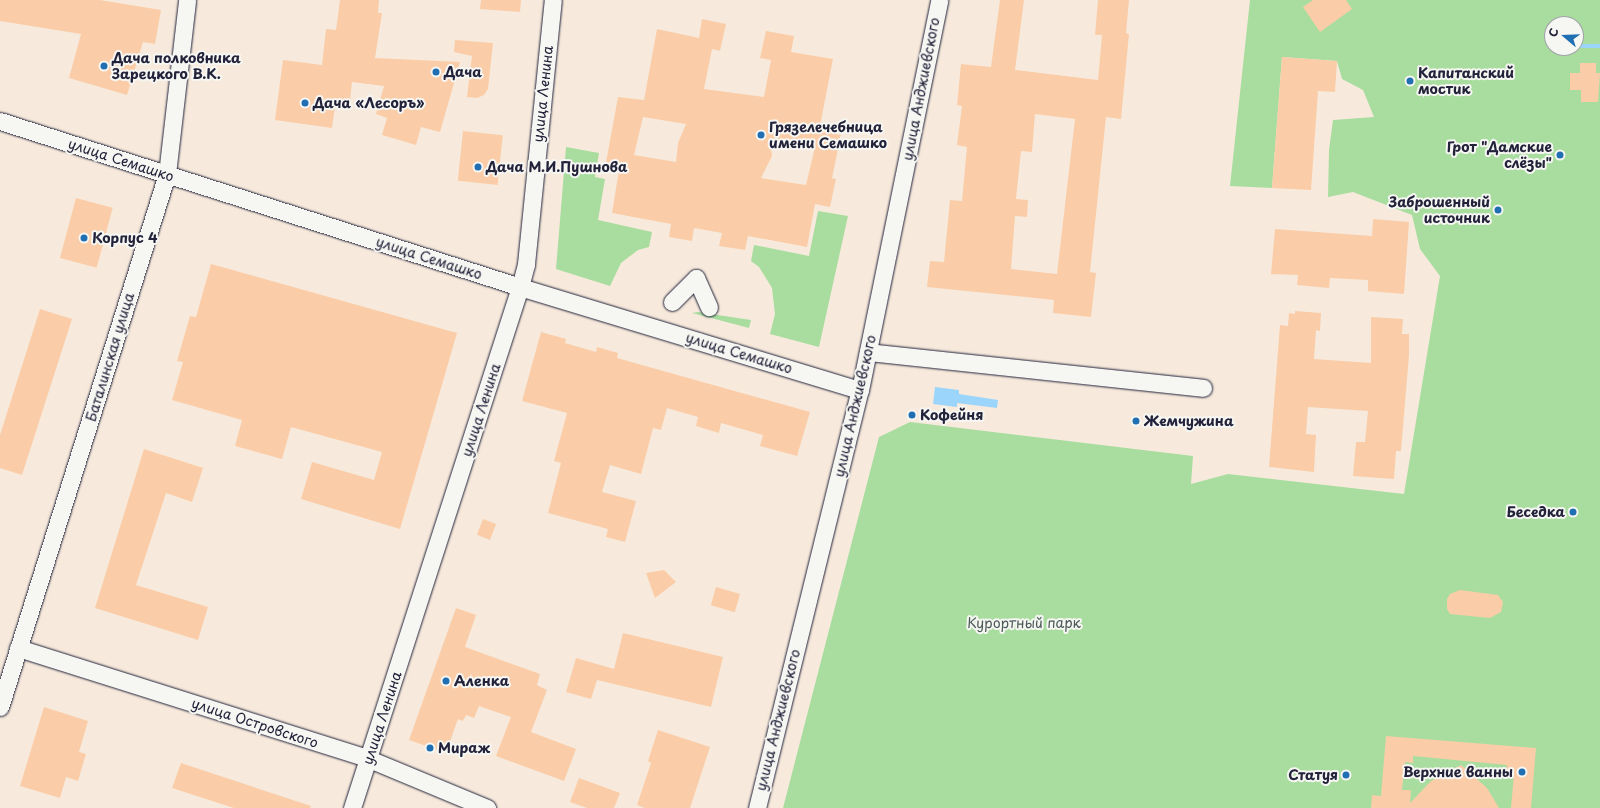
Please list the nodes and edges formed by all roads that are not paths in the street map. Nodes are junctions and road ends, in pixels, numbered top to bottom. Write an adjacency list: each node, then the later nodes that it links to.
1 (187, 0): 5 (street, Баталинская улица)
2 (553, 0): 6 (street, улица Ленина)
3 (939, 0): 9 (street, улица Анджиевского)
4 (0, 121): 5 (street, улица Семашко)
5 (167, 174): 6 (street, улица Семашко); 12 (street, Баталинская улица)
6 (520, 288): 11 (street, улица Семашко); 14 (street, улица Ленина)
7 (672, 302): 8 (street)
8 (709, 307)
9 (868, 352): 10 (street); 11 (street, улица Анджиевского)
10 (1203, 388)
11 (860, 390): 17 (street, улица Анджиевского)
12 (18, 648): 13 (street, Баталинская улица); 14 (street, улица Островского)
13 (0, 707)
14 (368, 759): 15 (street, улица Ленина); 16 (street, улица Островского)
15 (352, 808)
16 (487, 808)
17 (757, 808)

